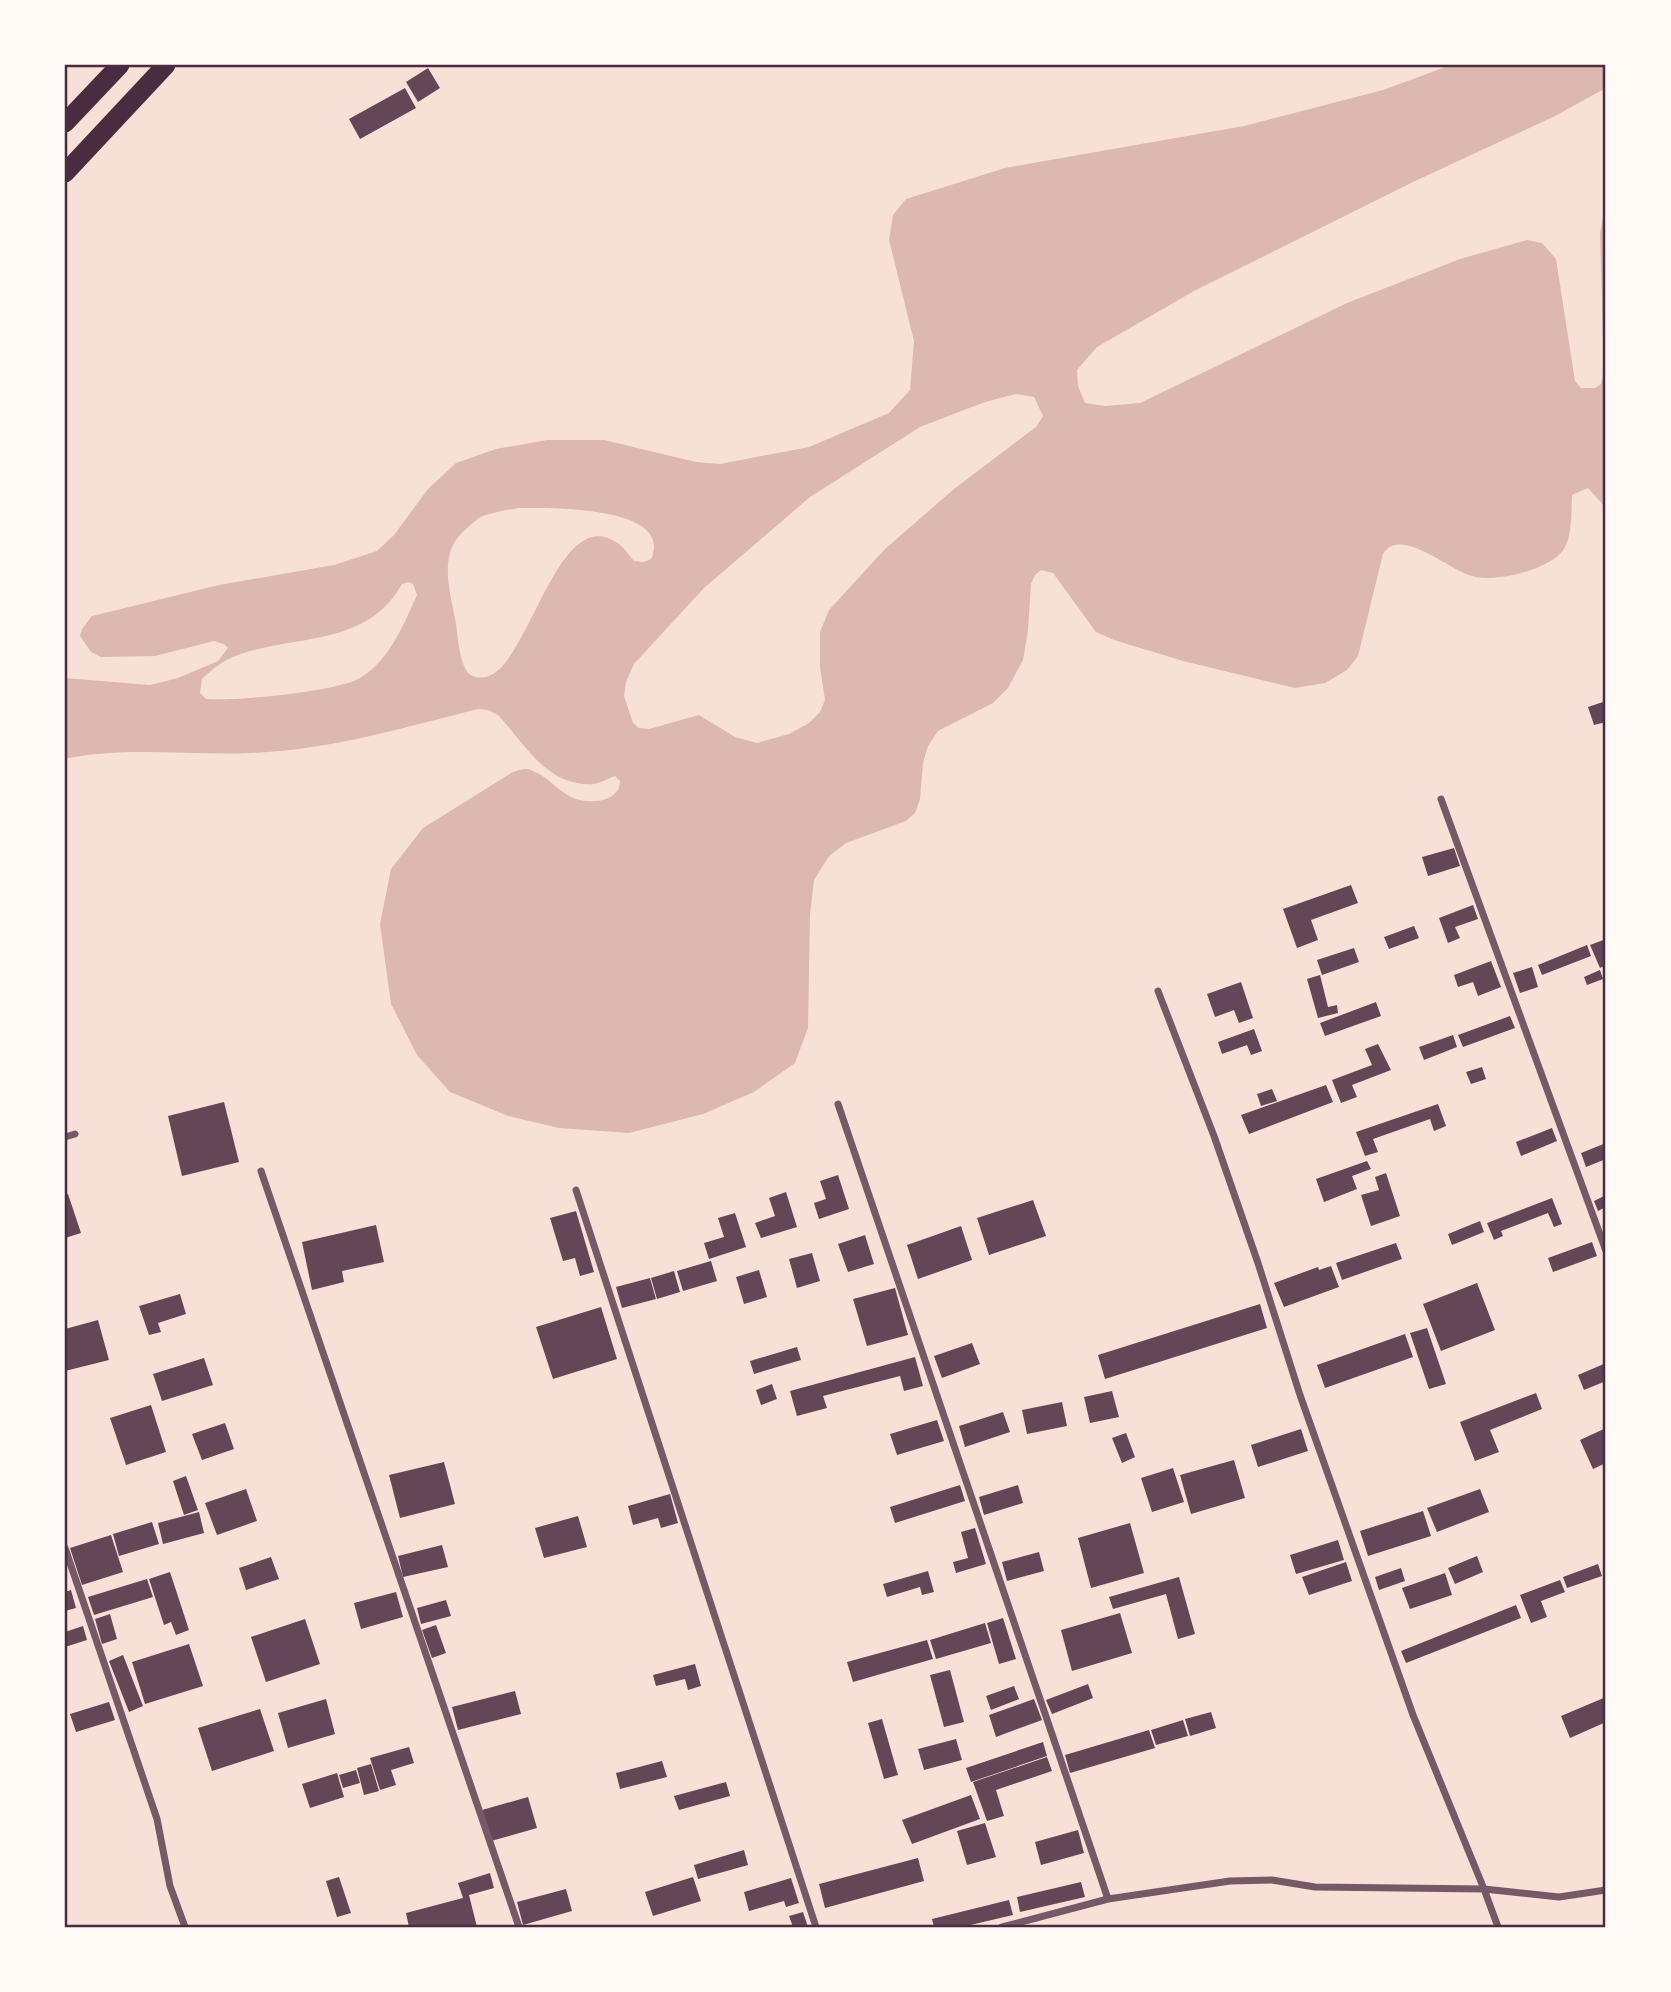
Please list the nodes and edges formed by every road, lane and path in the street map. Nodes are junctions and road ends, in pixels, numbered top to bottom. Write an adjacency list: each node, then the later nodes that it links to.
1 (120, 65): 3 (highway)
2 (166, 65): 4 (highway)
3 (65, 123)
4 (65, 173)
5 (1441, 799): 12 (street)
6 (1158, 991): 14 (street)
7 (838, 1104): 16 (street)
8 (75, 1134): 9 (street)
9 (65, 1138)
10 (261, 1171): 18 (street)
11 (576, 1191): 19 (street)
12 (1606, 1251)
13 (65, 1548): 17 (street)
14 (1484, 1889): 15 (street); 16 (street); 21 (street)
15 (1606, 1890)
16 (1108, 1899): 20 (street)
17 (185, 1927)
18 (519, 1927)
19 (816, 1927)
20 (1002, 1927)
21 (1497, 1927)

